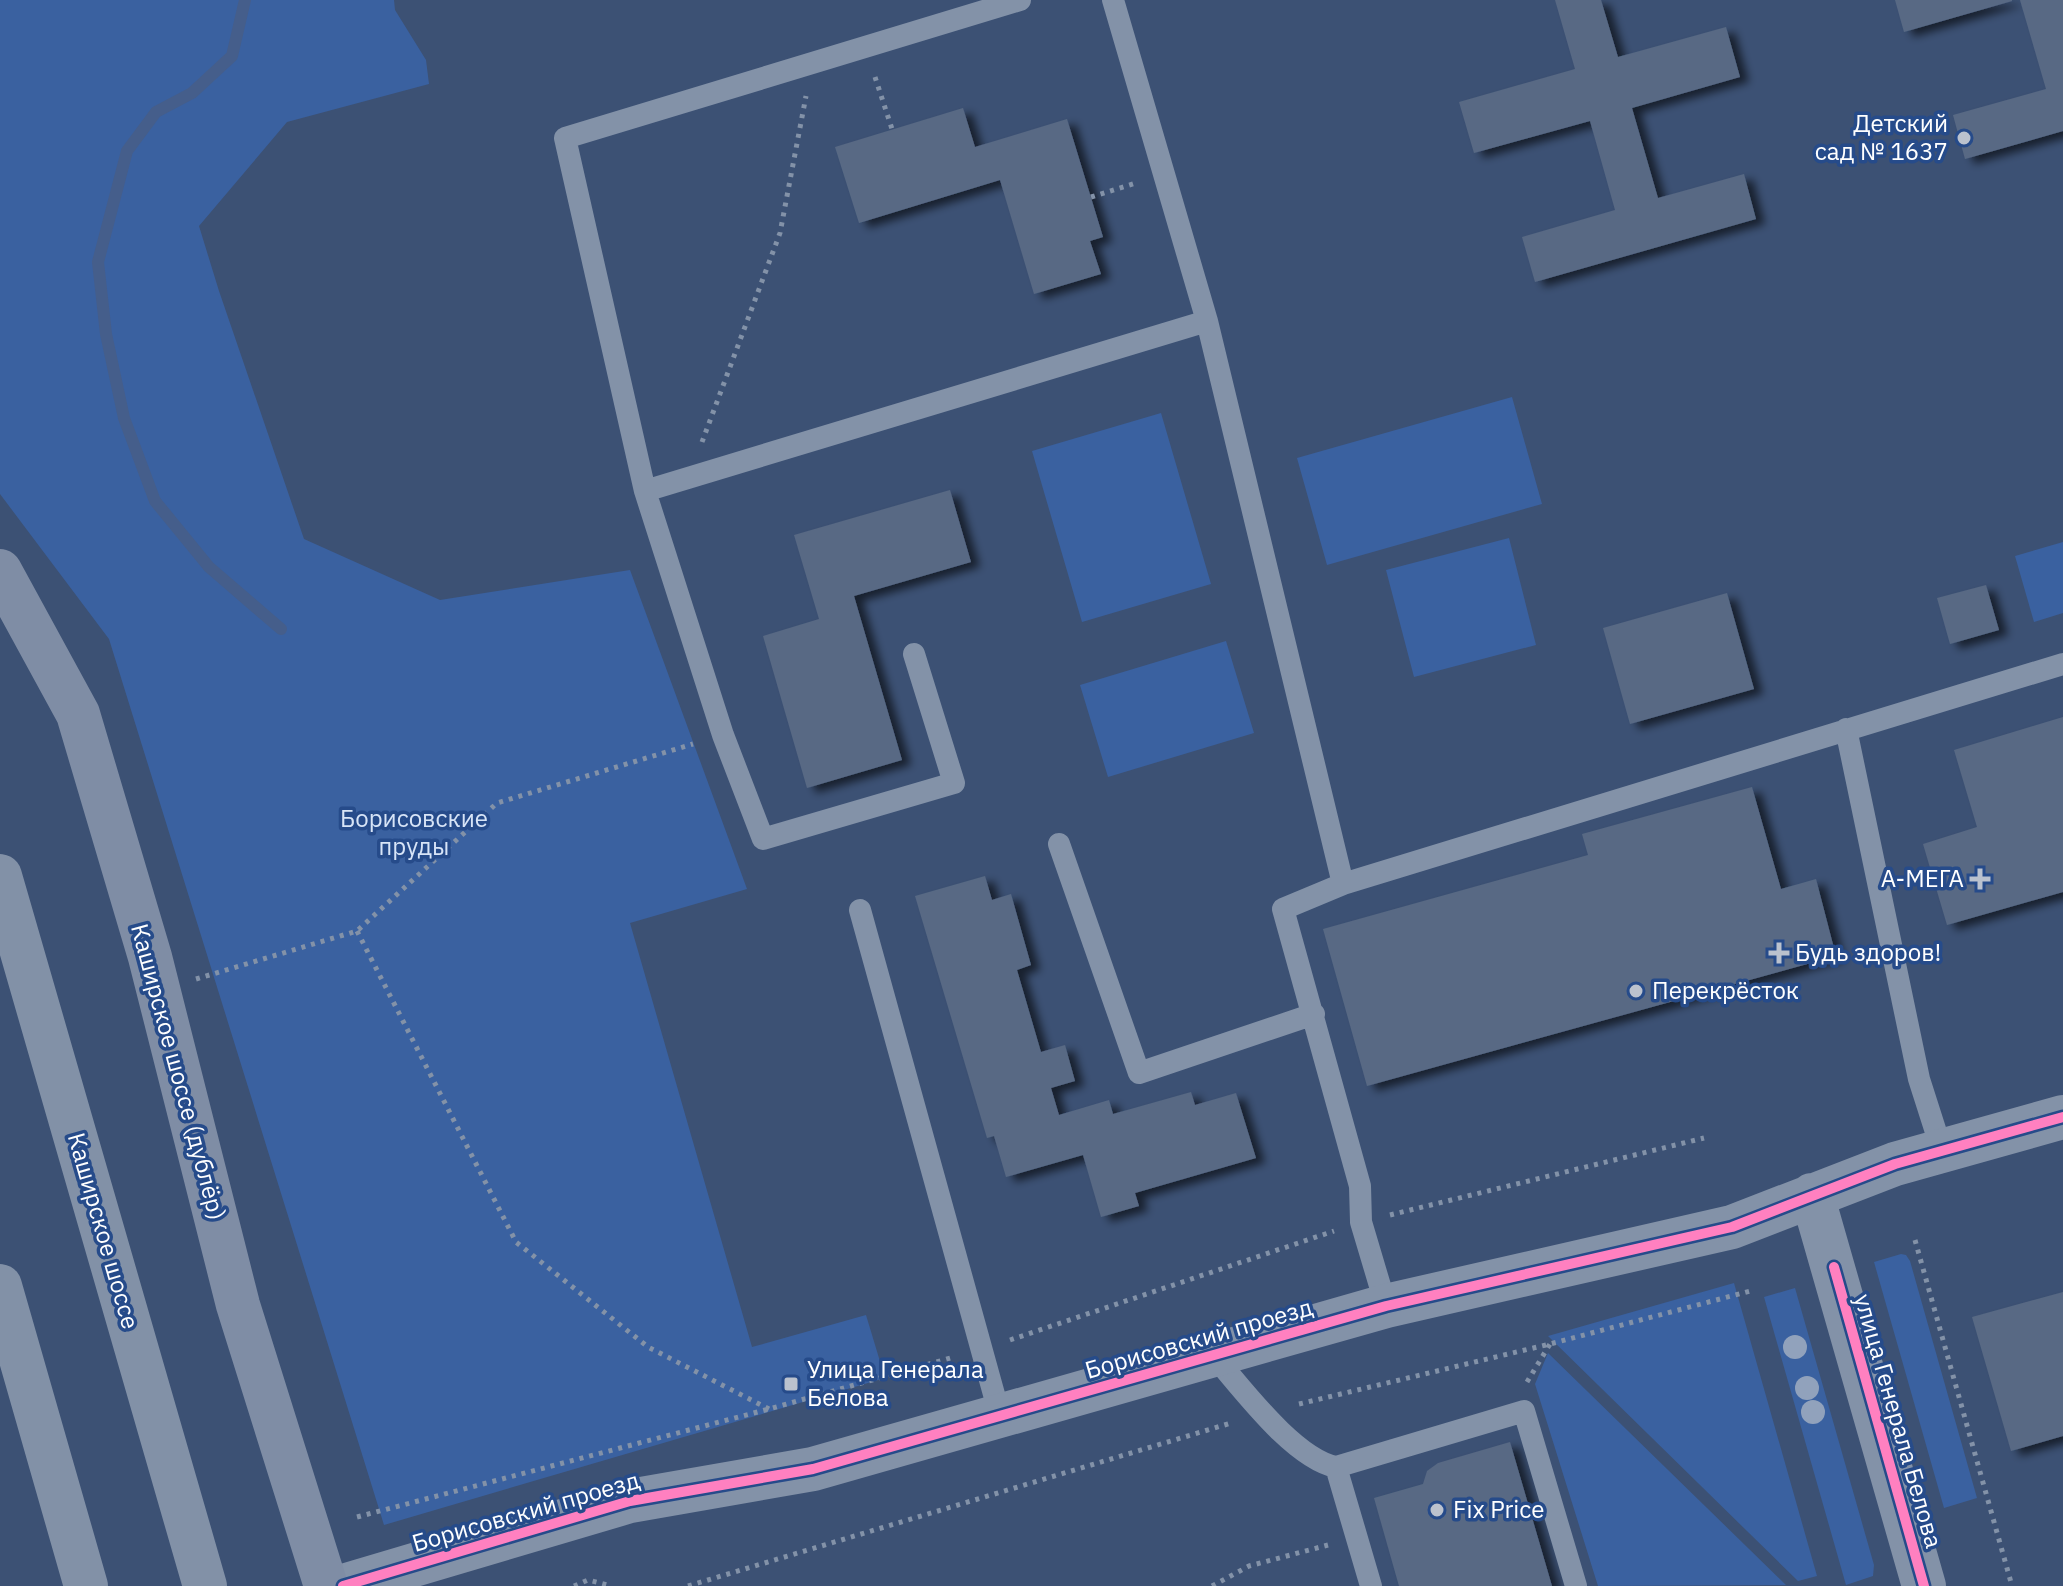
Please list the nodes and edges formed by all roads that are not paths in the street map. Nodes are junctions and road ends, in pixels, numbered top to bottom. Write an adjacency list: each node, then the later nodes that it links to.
1 (1020, 0): 4 (lane)
2 (1113, 0): 3 (lane)
3 (1207, 321): 4 (lane); 11 (lane)
4 (645, 491): 6 (lane)
5 (0, 571): 25 (main road, Каширское шоссе (дублёр))
6 (914, 654)
7 (2063, 664): 8 (lane)
8 (1846, 729): 11 (lane); 15 (lane)
9 (1059, 844): 13 (lane)
10 (0, 876): 24 (main road, Каширское шоссе)
11 (1343, 884): 13 (lane)
12 (860, 910): 20 (lane)
13 (1314, 1014): 18 (lane)
14 (2063, 1117): 15 (street, Борисовский проезд)
15 (1942, 1151): 16 (street, Борисовский проезд)
16 (1812, 1195): 18 (street, Борисовский проезд); 22 (street, улица Генерала Белова)
17 (0, 1286): 23 (main road)
18 (1386, 1306): 19 (street, Борисовский проезд)
19 (1213, 1355): 20 (street, Борисовский проезд); 21 (lane)
20 (1000, 1416): 26 (street, Борисовский проезд)
21 (1336, 1467): 27 (lane); 28 (lane)
22 (1920, 1585)
23 (86, 1586)
24 (205, 1586)
25 (326, 1586)
26 (343, 1586)
27 (1371, 1586)
28 (1576, 1586)

